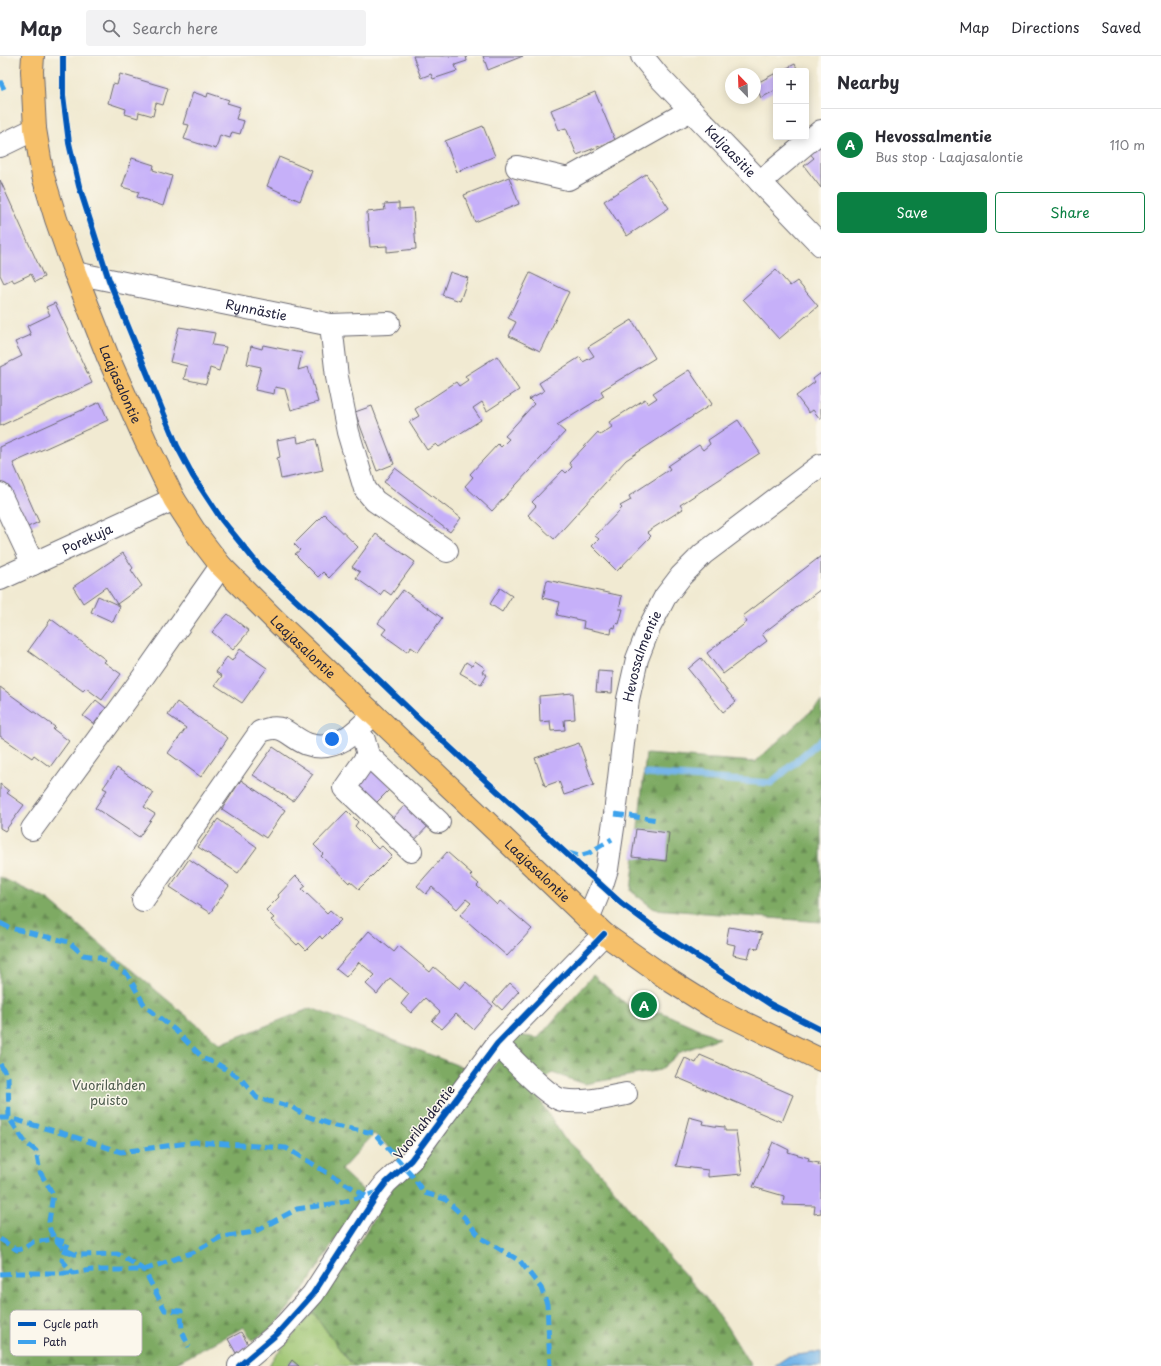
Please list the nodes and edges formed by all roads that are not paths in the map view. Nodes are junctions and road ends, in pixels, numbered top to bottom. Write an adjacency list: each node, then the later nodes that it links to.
1 (33, 56): 4 (main road, Laajasalontie)
2 (642, 56): 3 (street, Kaljaasitie)
3 (691, 110): 7 (street); 8 (street, Kaljaasitie)
4 (35, 129): 6 (street); 10 (main road, Laajasalontie)
5 (821, 131): 8 (street)
6 (0, 146)
7 (517, 167)
8 (760, 182): 9 (street, Kaljaasitie)
9 (821, 245)
10 (74, 273): 12 (street, Rynnästie); 15 (main road, Laajasalontie)
11 (389, 323): 12 (street, Rynnästie)
12 (331, 325): 16 (street)
13 (821, 465): 26 (street, Hevossalmentie)
14 (0, 494): 17 (street)
15 (174, 499): 17 (street, Porekuja); 18 (main road, Laajasalontie)
16 (447, 551)
17 (33, 564): 19 (street, Porekuja)
18 (221, 566): 20 (main road, Laajasalontie); 23 (street)
19 (0, 579)
20 (367, 721): 21 (street); 25 (street); 26 (main road, Laajasalontie)
21 (368, 755): 22 (street); 24 (street)
22 (439, 822)
23 (32, 828)
24 (411, 851)
25 (143, 900)
26 (588, 919): 27 (main road, Laajasalontie)
27 (604, 934): 28 (street, Vuorilahdentie); 29 (main road, Laajasalontie)
28 (497, 1044): 30 (street); 31 (street, Vuorilahdentie)
29 (821, 1060)
30 (626, 1094)
31 (239, 1366)

